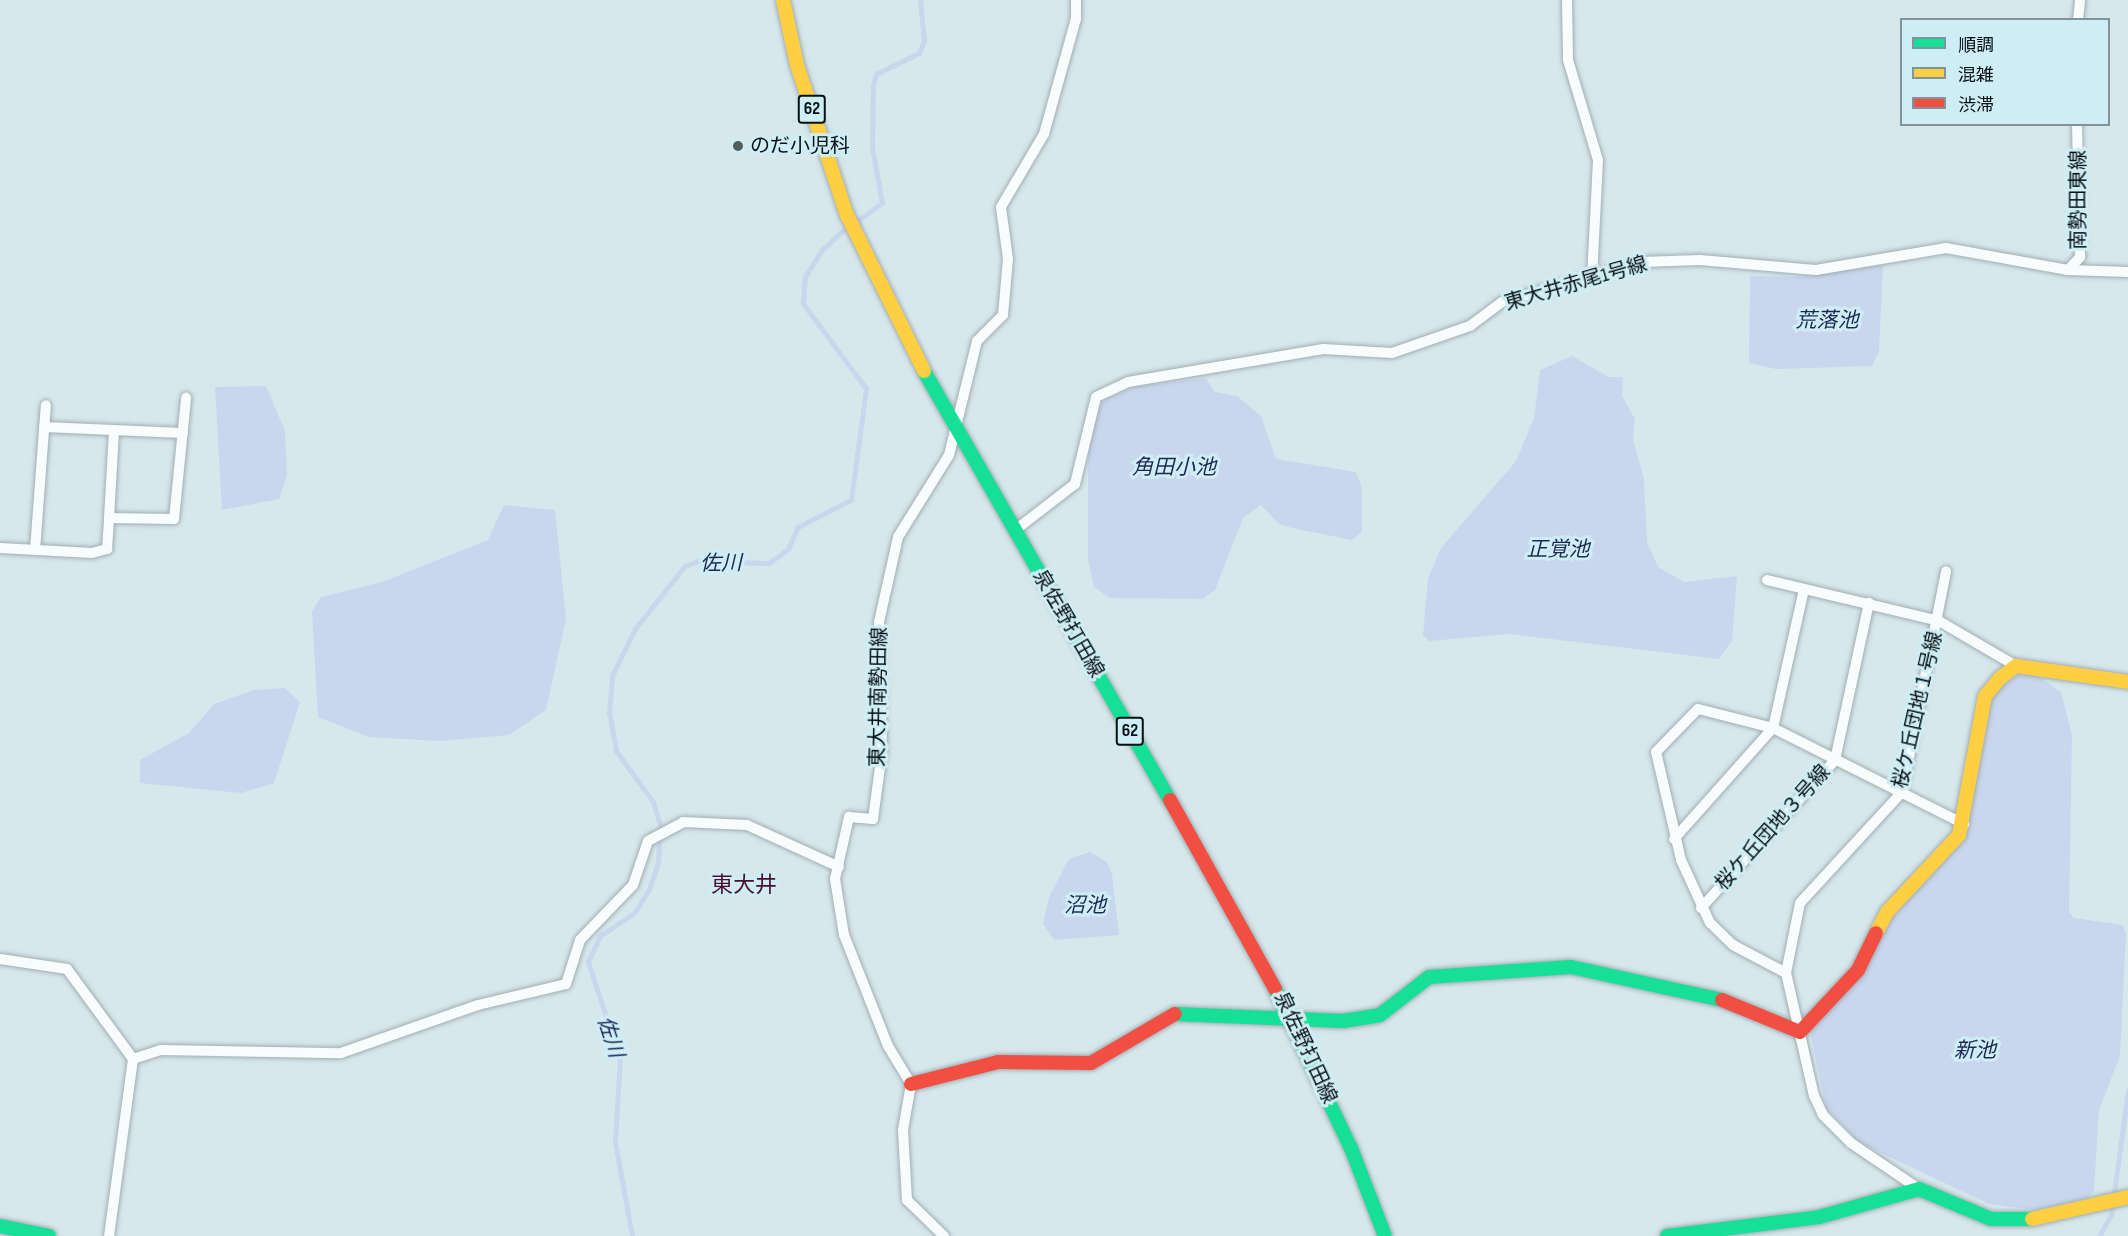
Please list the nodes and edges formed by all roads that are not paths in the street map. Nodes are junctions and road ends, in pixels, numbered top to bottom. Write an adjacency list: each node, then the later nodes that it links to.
1 (783, 0): 12 (street, 泉佐野打田線 / 62)
2 (1076, 0): 12 (street, 東大井南勢田線)
3 (1567, 0): 9 (street)
4 (2080, 0): 5 (street)
5 (2078, 18)
6 (2077, 126): 7 (street, 南勢田東線)
7 (2068, 270): 8 (street, 東大井赤尾1号線); 9 (street, 東大井赤尾1号線)
8 (2128, 273)
9 (1592, 277): 17 (street, 東大井赤尾1号線)
10 (186, 398): 15 (street)
11 (46, 405): 13 (street)
12 (955, 425): 17 (street, 泉佐野打田線 / 62); 32 (street, 東大井南勢田線)
13 (44, 427): 14 (street); 19 (street)
14 (114, 430): 15 (street); 16 (street)
15 (183, 434): 16 (street)
16 (109, 518): 19 (street)
17 (1014, 531): 36 (street, 泉佐野打田線 / 62)
18 (0, 548): 19 (street)
19 (35, 550)
20 (1946, 571): 24 (street, 桜ケ丘団地１号線)
21 (1767, 580): 22 (street)
22 (1804, 589): 23 (street); 27 (street)
23 (1869, 603): 24 (street); 28 (street, 桜ケ丘団地３号線)
24 (1939, 621): 25 (street); 29 (street, 桜ケ丘団地１号線)
25 (2016, 666): 26 (street); 30 (street)
26 (2128, 682)
27 (1773, 728): 28 (street); 31 (street); 31 (street)
28 (1835, 760): 29 (street); 33 (street, 桜ケ丘団地３号線)
29 (1902, 792): 30 (street); 35 (street, 桜ケ丘団地１号線)
30 (1964, 824): 37 (street)
31 (1674, 839): 33 (street)
32 (839, 867): 38 (street); 39 (street, 東大井南勢田線)
33 (1701, 908): 35 (street)
34 (0, 959): 38 (street)
35 (1786, 973): 37 (street, 桜ケ丘団地１号線)
36 (1294, 1022): 37 (street); 39 (street); 47 (street, 泉佐野打田線 / 62)
37 (1800, 1032): 40 (street, 桜ケ丘団地１号線)
38 (133, 1059): 45 (street)
39 (910, 1084): 46 (street)
40 (1919, 1189): 41 (street); 43 (street)
41 (2118, 1199)
42 (0, 1226): 44 (street)
43 (1713, 1233): 48 (street)
44 (49, 1236)
45 (109, 1236)
46 (944, 1236)
47 (1385, 1236)
48 (1667, 1236)

